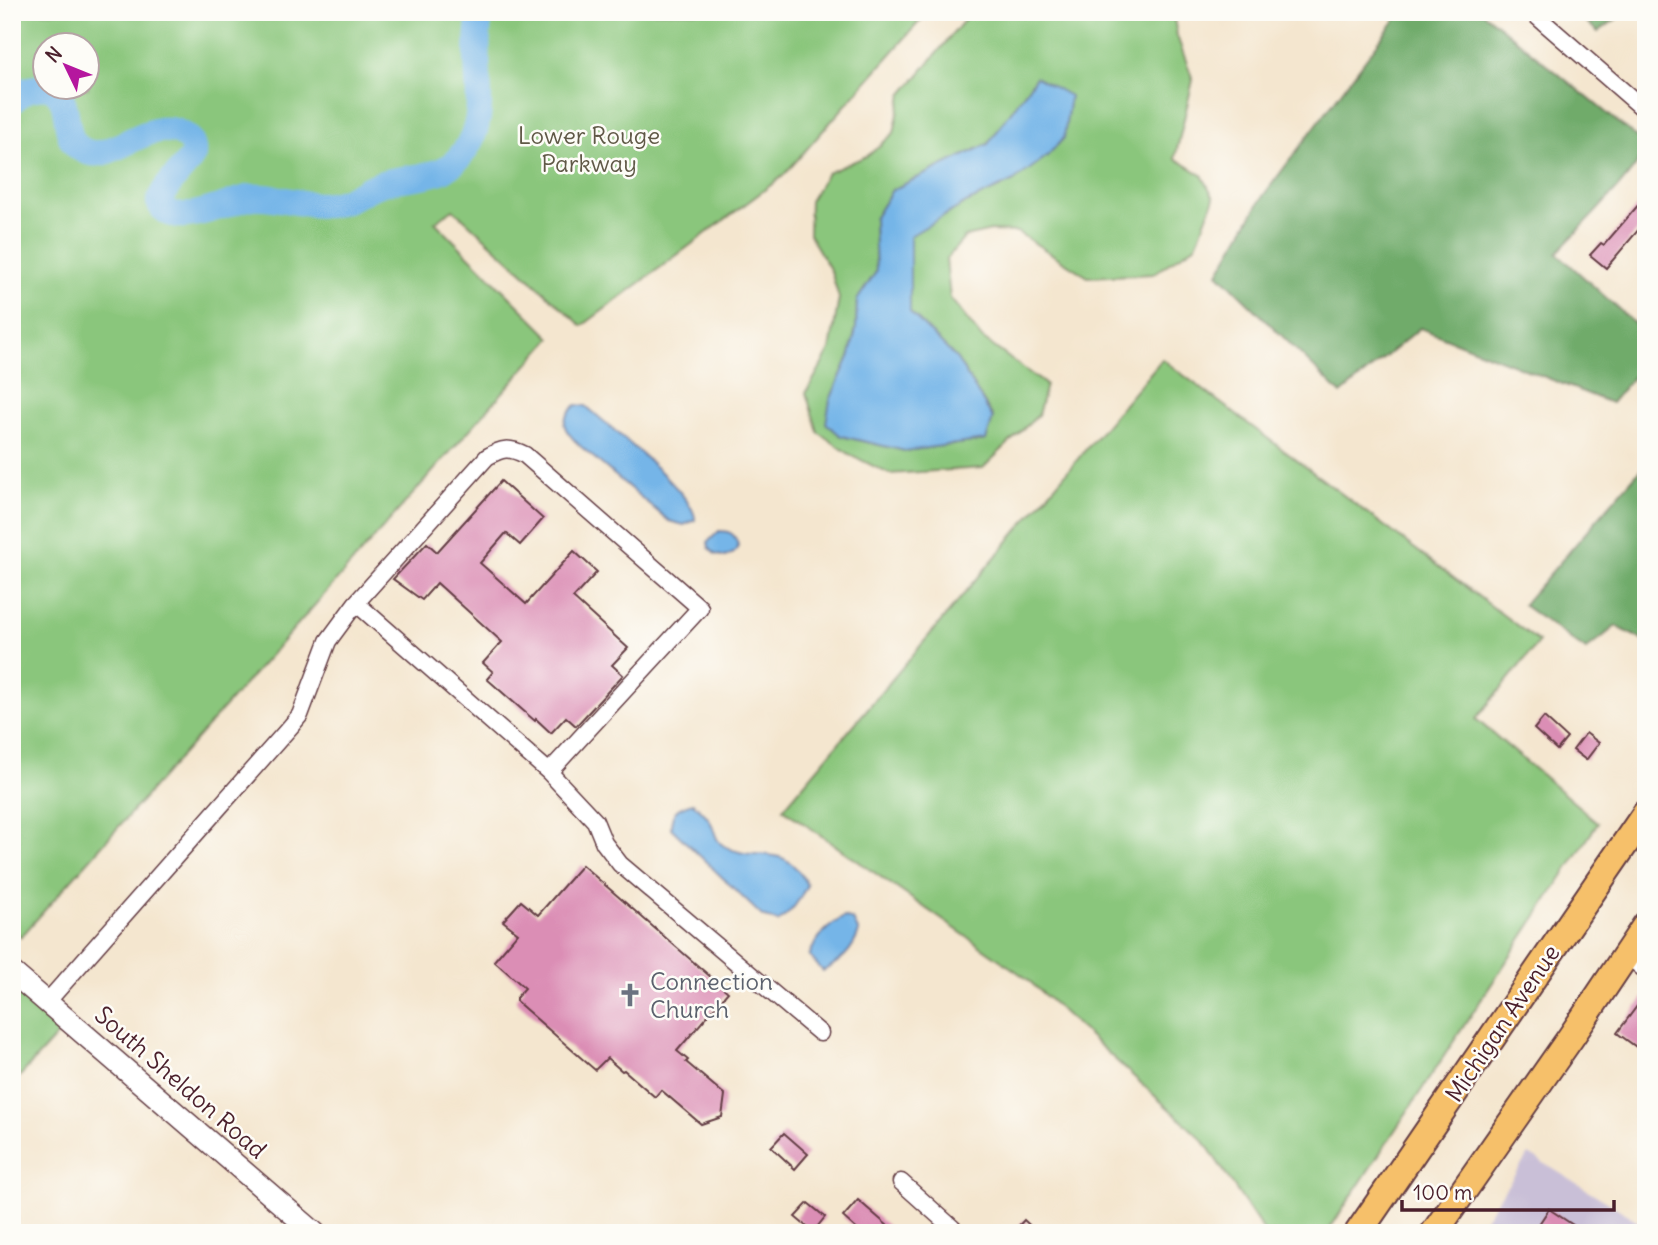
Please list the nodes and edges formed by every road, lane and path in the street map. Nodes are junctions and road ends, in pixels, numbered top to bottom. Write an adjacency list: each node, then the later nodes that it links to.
1 (1532, 12): 2 (street)
2 (1646, 111)
3 (356, 603): 4 (street); 4 (street); 10 (street)
4 (549, 772): 11 (street)
5 (1645, 813): 6 (main road); 15 (main road, Michigan Avenue)
6 (1646, 849)
7 (1646, 925): 8 (main road)
8 (1636, 963): 16 (main road)
9 (12, 972): 10 (street, South Sheldon Road)
10 (47, 1002): 13 (street, South Sheldon Road)
11 (820, 1033)
12 (901, 1182): 14 (street)
13 (315, 1233)
14 (958, 1233)
15 (1358, 1233)
16 (1434, 1233)

